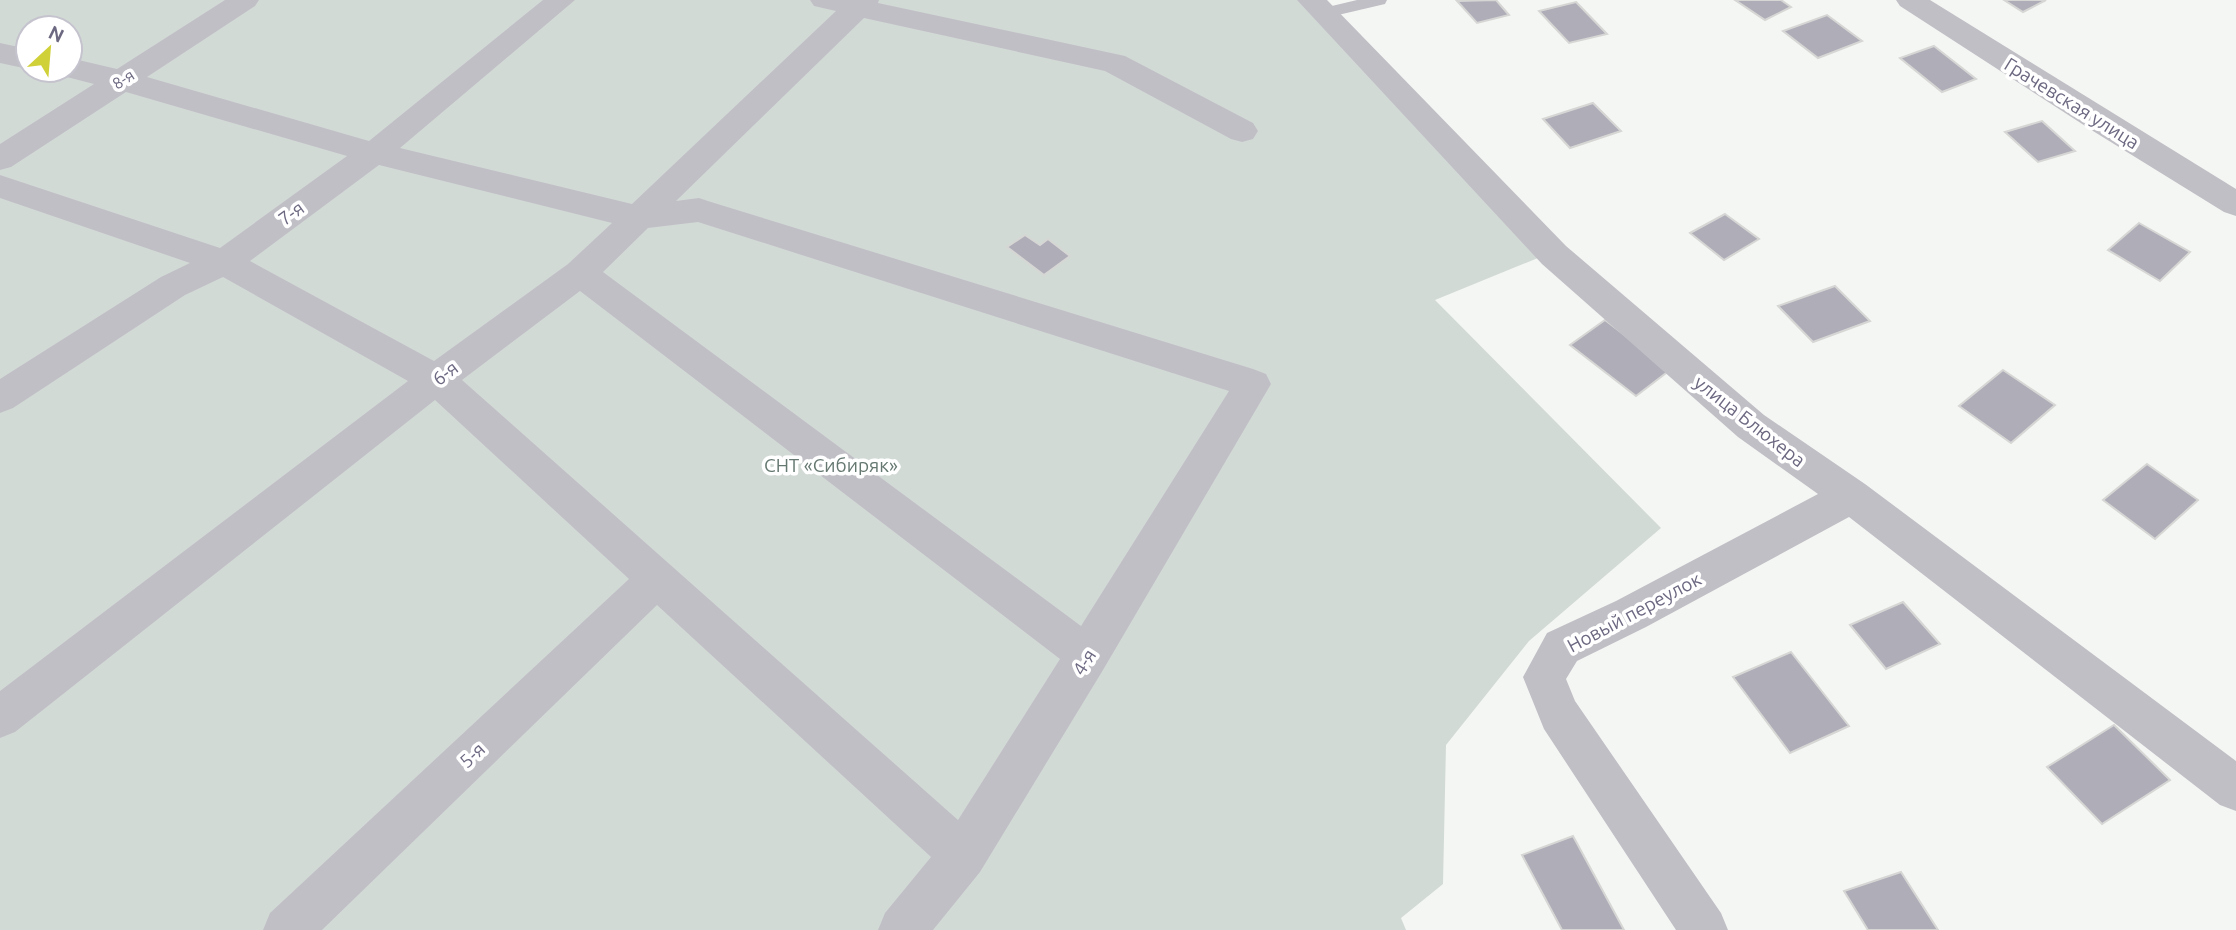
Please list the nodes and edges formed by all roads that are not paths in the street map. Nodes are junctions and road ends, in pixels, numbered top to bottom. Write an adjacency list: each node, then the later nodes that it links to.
1 (245, 0): 8 (street, 8-я)
2 (561, 0): 10 (street, 7-я)
3 (1379, 0): 6 (lane)
4 (1910, 0): 13 (street, Грачевская улица)
5 (849, 3): 9 (street); 14 (street, 6-я)
6 (1316, 7): 19 (street, улица Блюхера)
7 (84, 71): 8 (street)
8 (121, 80): 10 (street); 11 (street, 8-я)
9 (1242, 131)
10 (374, 153): 14 (street); 15 (street, 7-я)
11 (0, 159)
12 (0, 186): 15 (street)
13 (2236, 204)
14 (636, 217): 16 (street, 6-я); 21 (street, 4-я)
15 (224, 261): 17 (street); 18 (street, 7-я)
16 (580, 273): 17 (street, 6-я); 21 (street)
17 (436, 379): 20 (street); 22 (street, 6-я)
18 (0, 398)
19 (1851, 496): 23 (street, улица Блюхера); 27 (street, Новый переулок)
20 (657, 579): 24 (street); 25 (street, 5-я)
21 (1088, 656): 24 (street, 4-я)
22 (0, 717)
23 (2236, 789)
24 (963, 855): 26 (street, 4-я)
25 (287, 930)
26 (902, 930)
27 (1704, 930)

